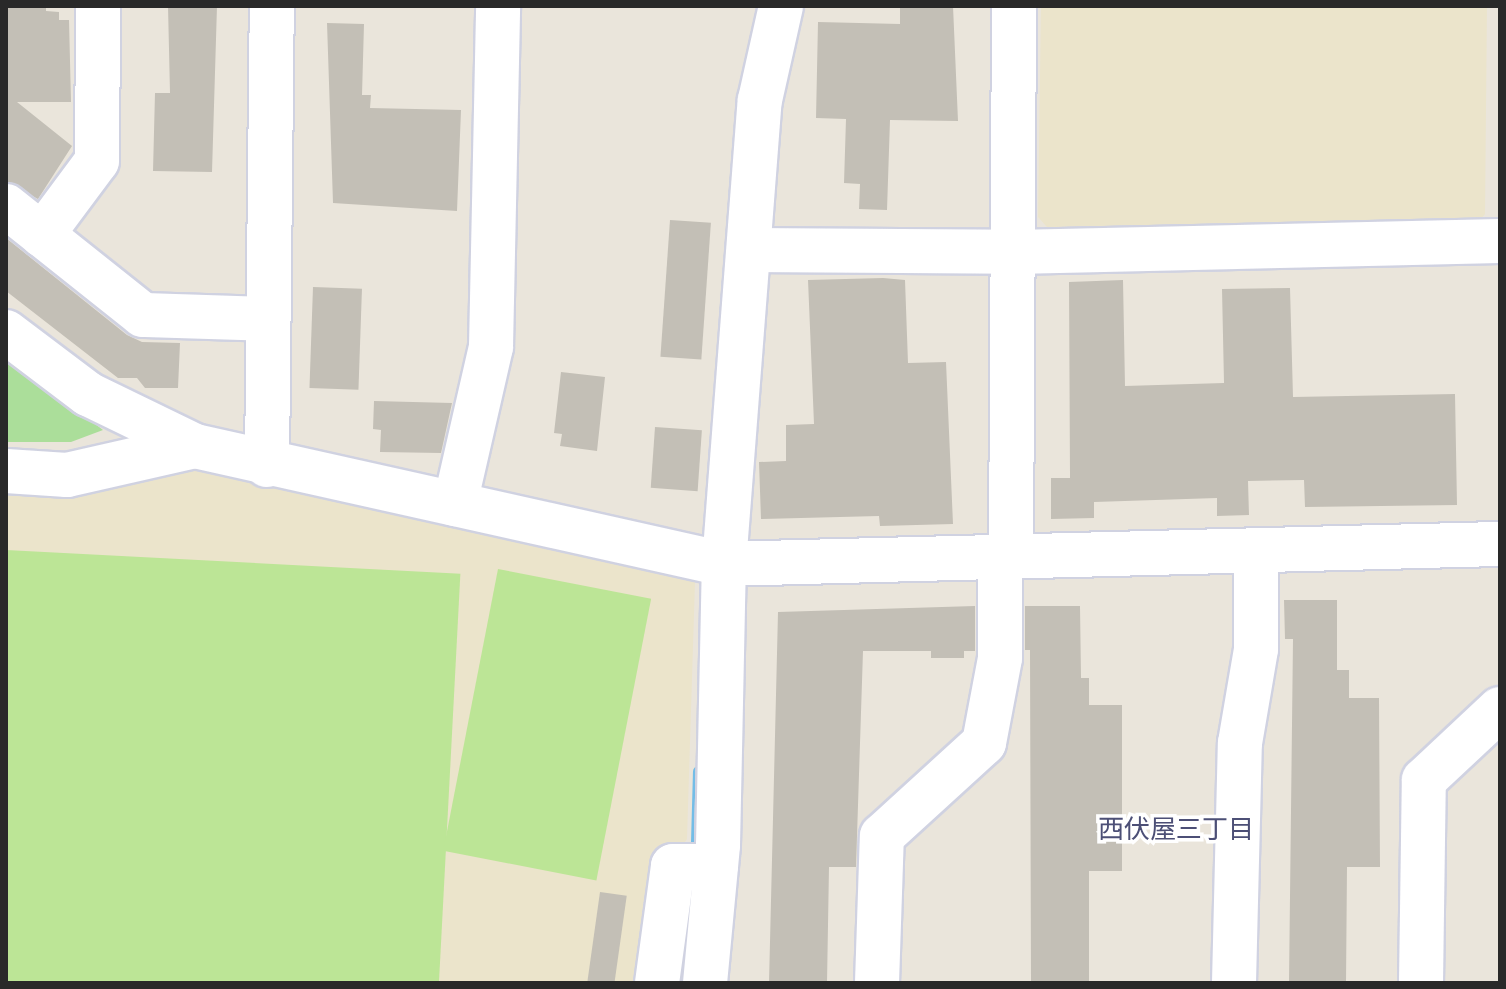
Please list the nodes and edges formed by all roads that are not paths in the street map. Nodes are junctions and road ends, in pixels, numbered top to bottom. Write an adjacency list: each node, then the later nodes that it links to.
1 (98, 6): 7 (street)
2 (272, 6): 11 (street)
3 (498, 6): 16 (street)
4 (781, 6): 9 (street)
5 (1014, 6): 10 (street)
6 (6, 206): 7 (street)
7 (42, 235): 11 (street)
8 (1500, 241): 10 (street)
9 (749, 250): 10 (street); 20 (street)
10 (1014, 252): 19 (street)
11 (268, 319): 14 (street)
12 (6, 332): 13 (street)
13 (195, 446): 14 (street); 15 (street)
14 (267, 465): 16 (street)
15 (6, 471)
16 (455, 504): 20 (street)
17 (1500, 544): 18 (street)
18 (1256, 550): 19 (street); 26 (street)
19 (1005, 557): 20 (street); 25 (street)
20 (724, 564): 22 (street)
21 (1500, 709): 27 (street)
22 (716, 866): 23 (street); 24 (street)
23 (657, 983)
24 (705, 983)
25 (877, 983)
26 (1234, 983)
27 (1421, 983)

